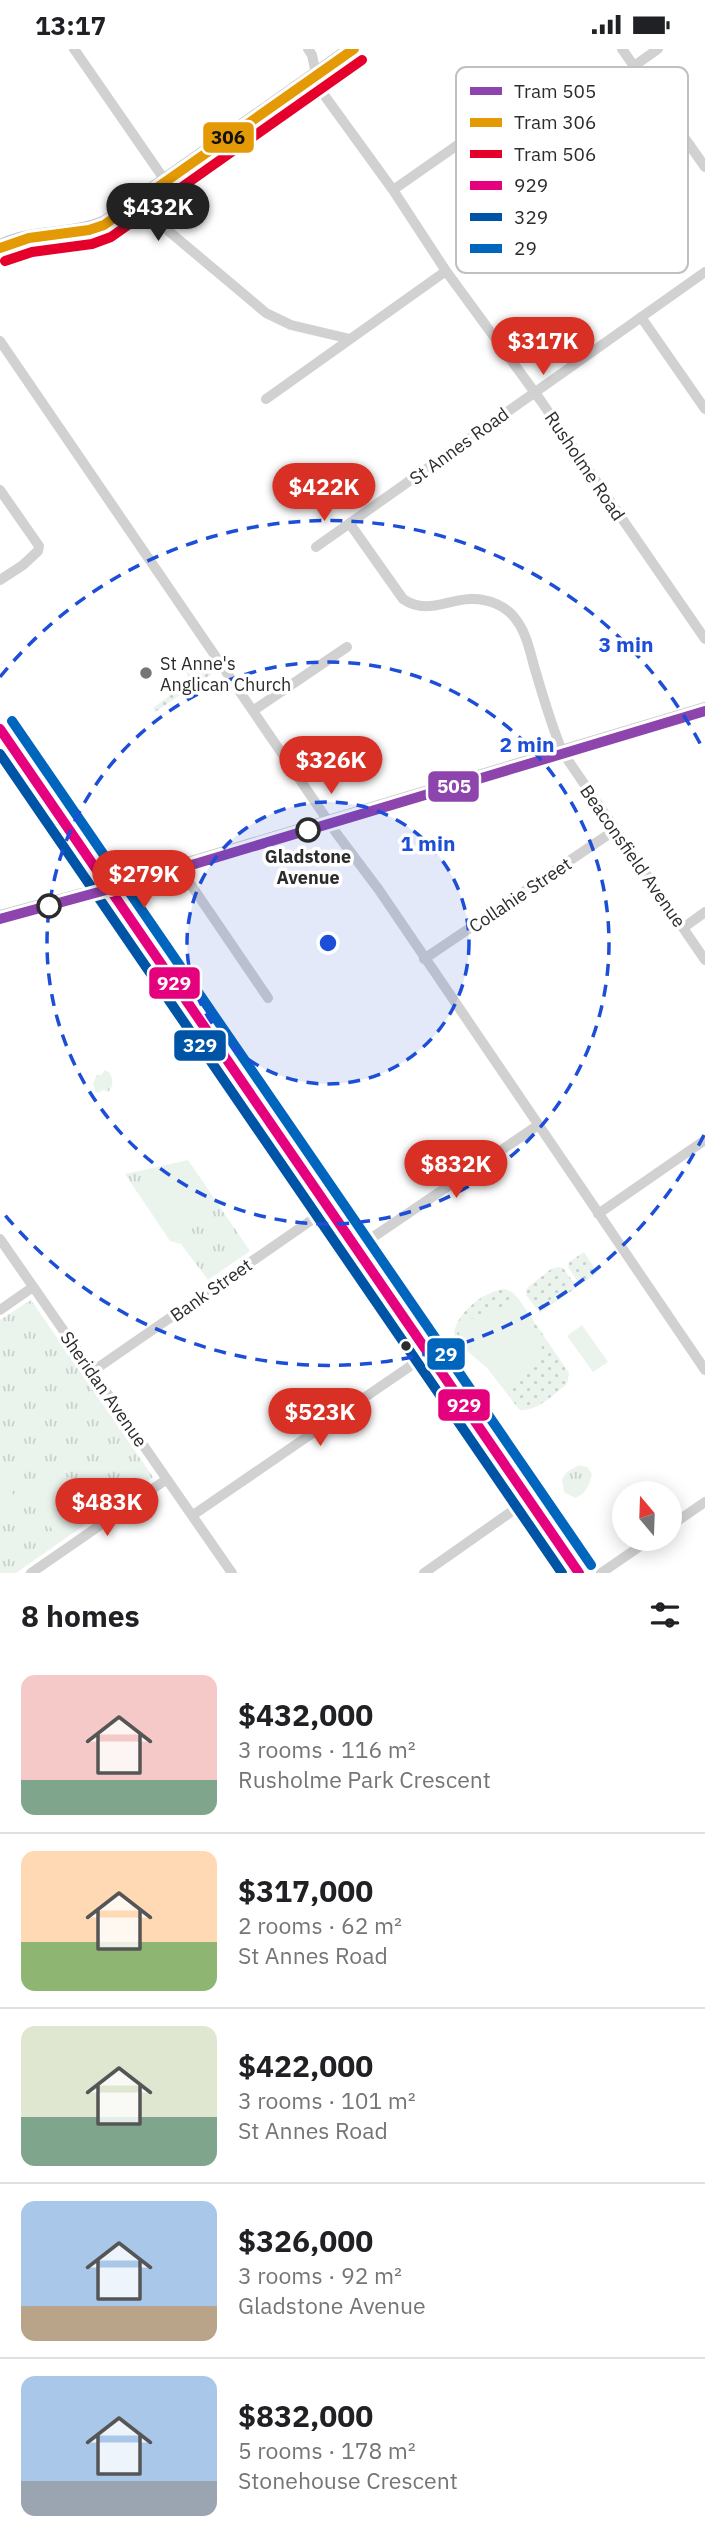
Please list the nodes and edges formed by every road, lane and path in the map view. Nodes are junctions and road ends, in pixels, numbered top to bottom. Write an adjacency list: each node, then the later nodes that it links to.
1 (74, 49): 12 (street)
2 (308, 49): 7 (street, Rusholme Road)
3 (349, 49): 7 (main road)
4 (622, 49): 6 (street)
5 (658, 49): 6 (street)
6 (634, 66)
7 (316, 73): 12 (main road); 13 (street, Rusholme Road)
8 (688, 142): 9 (street)
9 (690, 145): 11 (street)
10 (456, 147): 13 (street)
11 (705, 167)
12 (164, 179): 14 (main road)
13 (393, 190): 16 (street, Rusholme Road)
14 (140, 197): 15 (main road); 19 (street)
15 (0, 245)
16 (446, 271): 19 (street); 21 (street, Rusholme Road)
17 (705, 272): 18 (street, St Annes Road)
18 (641, 317): 21 (street, St Annes Road); 23 (street)
19 (350, 339): 22 (street)
20 (0, 341): 31 (street)
21 (534, 392): 25 (street, St Annes Road); 28 (street, Rusholme Road)
22 (266, 399)
23 (705, 409)
24 (0, 490): 27 (street)
25 (350, 524): 26 (street, St Annes Road); 33 (street, Beaconsfield Avenue)
26 (316, 547)
27 (0, 580)
28 (705, 639)
29 (347, 647): 31 (street)
30 (705, 708): 33 (main road)
31 (254, 710): 34 (street)
32 (0, 729): 37 (main road)
33 (562, 751): 34 (main road); 35 (street, Beaconsfield Avenue)
34 (329, 821): 36 (main road); 41 (street)
35 (615, 829): 40 (street, Beaconsfield Avenue); 41 (street, Collahie Street)
36 (182, 865): 37 (main road); 43 (street)
37 (108, 887): 39 (main road); 46 (main road)
38 (705, 912): 40 (street)
39 (0, 916)
40 (682, 928): 42 (street, Beaconsfield Avenue)
41 (424, 959): 44 (street)
42 (705, 960)
43 (268, 998)
44 (537, 1126): 47 (street); 49 (street)
45 (705, 1140): 47 (street)
46 (329, 1208): 49 (main road); 54 (street, Bank Street)
47 (598, 1214): 53 (street)
48 (0, 1239): 50 (street, Sheridan Avenue)
49 (357, 1248): 52 (main road)
50 (33, 1287): 51 (street); 54 (street, Sheridan Avenue)
51 (0, 1310)
52 (428, 1354): 56 (main road); 58 (street)
53 (705, 1370)
54 (93, 1371): 55 (street, Sheridan Avenue)
55 (166, 1479): 58 (street, Sheridan Avenue); 61 (street)
56 (528, 1500): 63 (street); 64 (main road)
57 (705, 1502): 59 (street)
58 (193, 1515): 62 (street, Sheridan Avenue)
59 (682, 1518)
60 (633, 1551): 65 (street)
61 (31, 1573)
62 (232, 1573)
63 (424, 1573)
64 (579, 1573)
65 (601, 1573)

